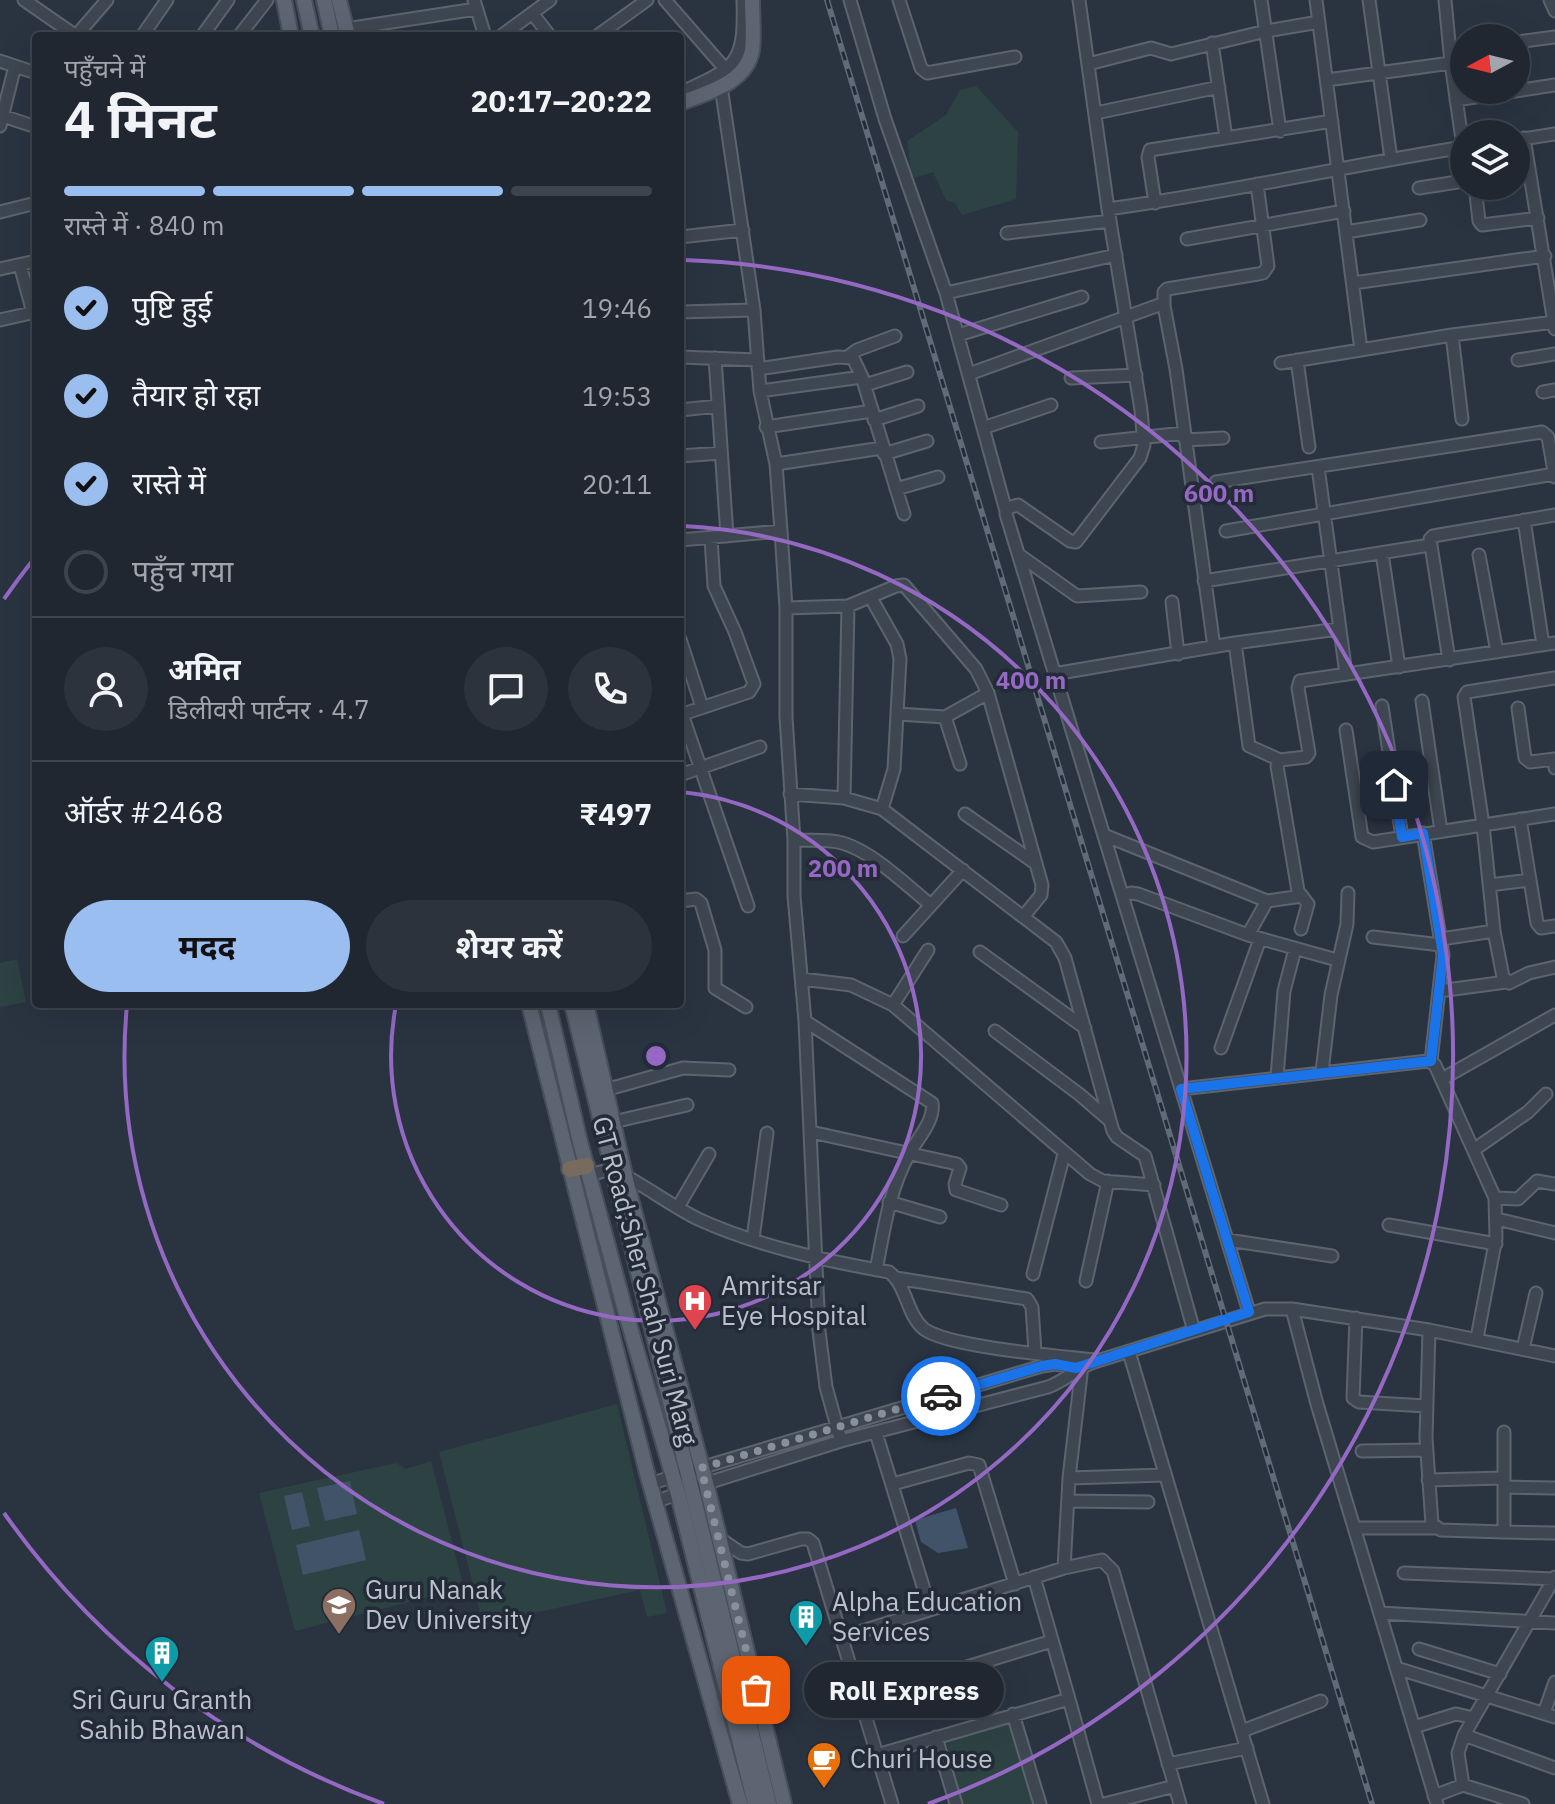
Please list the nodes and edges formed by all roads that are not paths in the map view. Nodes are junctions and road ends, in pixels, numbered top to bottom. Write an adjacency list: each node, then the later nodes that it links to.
1 (24, 0): 28 (street)
2 (107, 0): 29 (street)
3 (167, 0): 30 (street)
4 (228, 0): 31 (street)
5 (267, 0): 32 (street)
6 (284, 0): 33 (main road)
7 (304, 0): 34 (main road)
8 (324, 0): 35 (main road)
9 (339, 0): 36 (main road)
10 (550, 0): 25 (street)
11 (647, 0): 41 (street)
12 (665, 0): 50 (street)
13 (743, 0): 50 (street)
14 (752, 0): 55 (main road)
15 (850, 0): 95 (street)
16 (899, 0): 45 (street)
17 (1079, 0): 48 (street)
18 (1261, 0): 27 (street)
19 (1316, 0): 26 (street)
20 (1369, 0): 52 (street)
21 (1445, 0): 46 (street)
22 (1550, 0): 24 (street)
23 (475, 4): 37 (street); 38 (street)
24 (1555, 11)
25 (532, 13): 39 (street); 40 (street)
26 (1319, 22): 27 (street); 53 (street)
27 (1266, 31): 44 (street); 64 (street)
28 (70, 32)
29 (79, 32)
30 (145, 32)
31 (205, 32)
32 (242, 32)
33 (290, 32)
34 (311, 32)
35 (331, 32)
36 (347, 32)
37 (351, 32)
38 (484, 32)
39 (506, 32)
40 (547, 32)
41 (603, 32)
42 (1555, 37): 43 (street)
43 (1530, 40)
44 (1212, 43): 48 (street); 56 (street)
45 (1015, 57)
46 (1450, 57): 52 (street)
47 (0, 61): 49 (street)
48 (1088, 64): 60 (street)
49 (15, 66): 51 (street); 61 (street)
50 (726, 70): 58 (street)
51 (32, 72)
52 (1379, 72): 53 (street); 69 (street)
53 (1327, 80): 62 (street)
54 (1555, 85): 57 (street)
55 (721, 86): 59 (main road); 84 (street)
56 (1219, 87): 60 (street); 66 (street)
57 (1530, 89)
58 (684, 91)
59 (684, 101)
60 (1096, 113): 80 (street)
61 (1, 119): 63 (street)
62 (1332, 121): 64 (street); 70 (street)
63 (32, 126)
64 (1280, 131): 66 (street)
65 (1555, 134): 67 (street)
66 (1226, 138): 76 (street)
67 (1530, 138)
68 (1450, 149): 69 (street)
69 (1391, 159): 70 (street)
70 (1339, 168): 73 (street); 78 (street)
71 (1450, 183): 74 (street)
72 (1530, 183): 81 (street)
73 (1257, 184): 76 (street); 83 (street)
74 (1419, 188)
75 (1477, 200): 81 (street)
76 (1155, 203): 80 (street)
77 (32, 204): 79 (street)
78 (1344, 211): 83 (street); 85 (street)
79 (0, 212)
80 (1109, 215): 86 (street); 89 (street)
81 (1538, 218): 90 (street)
82 (1420, 220): 85 (street)
83 (1264, 224): 88 (street); 98 (street)
84 (743, 230): 87 (street); 99 (street)
85 (1346, 232): 94 (street)
86 (1007, 233)
87 (684, 237)
88 (1187, 239)
89 (1116, 255): 95 (street); 102 (street)
90 (1545, 256): 94 (street); 104 (street)
91 (32, 262): 92 (street)
92 (20, 265): 93 (street); 97 (street)
93 (0, 269)
94 (1353, 283): 109 (street)
95 (946, 293): 106 (street)
96 (1082, 297): 106 (street)
97 (32, 305)
98 (1164, 306): 102 (street); 133 (street)
99 (754, 310): 101 (street); 117 (street)
100 (32, 312): 103 (street)
101 (684, 312)
102 (1126, 315): 119 (street); 120 (street)
103 (0, 320)
104 (1554, 322): 105 (street); 107 (street)
105 (1555, 329)
106 (958, 335): 119 (street)
107 (1452, 335): 109 (street); 129 (street)
108 (895, 336): 111 (street)
109 (1361, 350): 114 (street)
110 (1555, 354): 115 (street)
111 (849, 356): 117 (street); 122 (street)
112 (684, 357): 113 (street)
113 (715, 358): 117 (street); 125 (street)
114 (1297, 360): 116 (street); 137 (street)
115 (1518, 360)
116 (1281, 363)
117 (758, 364): 123 (street)
118 (907, 372): 122 (street)
119 (969, 374): 131 (street)
120 (1136, 375): 121 (street); 132 (street)
121 (1071, 378)
122 (864, 381): 123 (street); 128 (street)
123 (760, 391): 130 (street)
124 (1051, 405): 131 (street)
125 (718, 406): 127 (street); 140 (street)
126 (918, 406): 128 (street)
127 (684, 410)
128 (873, 416): 130 (street); 138 (street)
129 (1462, 419)
130 (766, 427): 142 (street)
131 (983, 428): 148 (street)
132 (1143, 437): 133 (street); 136 (street); 148 (street)
133 (1184, 437): 134 (street); 163 (street)
134 (1223, 438)
135 (927, 441): 138 (street)
136 (1101, 442)
137 (1309, 447)
138 (883, 451): 142 (street); 147 (street)
139 (1553, 452): 143 (street); 144 (street)
140 (721, 453): 141 (street); 155 (street)
141 (684, 456)
142 (776, 464): 153 (street)
143 (1318, 467): 146 (street); 150 (street)
144 (1555, 476): 150 (street)
145 (938, 477): 147 (street)
146 (1216, 482)
147 (896, 489): 149 (street)
148 (1006, 511): 160 (street)
149 (904, 514)
150 (1323, 515): 154 (street); 162 (street)
151 (1555, 515): 152 (street)
152 (1524, 520): 158 (street); 171 (street)
153 (781, 531): 155 (street); 168 (street)
154 (1226, 531)
155 (727, 536): 156 (street)
156 (711, 538): 157 (street); 184 (street)
157 (684, 540)
158 (1430, 545): 159 (street); 176 (street)
159 (1382, 553): 162 (street); 177 (street)
160 (1017, 554): 164 (street); 178 (street)
161 (1479, 555): 174 (street)
162 (1329, 563): 163 (street); 169 (street)
163 (1204, 581): 172 (street)
164 (1141, 592)
165 (871, 598): 167 (street); 181 (street); 187 (street)
166 (1172, 602): 175 (street)
167 (848, 606): 168 (street); 198 (street)
168 (786, 608): 197 (street)
169 (1338, 629): 170 (street); 179 (street)
170 (1235, 643): 172 (street); 192 (street)
171 (1549, 644): 174 (street)
172 (1214, 647): 175 (street)
173 (684, 651): 184 (street)
174 (1497, 652): 176 (street)
175 (1178, 654): 178 (street)
176 (1449, 660): 177 (street)
177 (1399, 667): 179 (street)
178 (1054, 674): 206 (street)
179 (1346, 674): 192 (street)
180 (1555, 678): 203 (street)
181 (988, 693): 188 (street); 209 (street)
182 (1422, 701): 204 (street)
183 (1382, 706): 207 (street)
184 (702, 707): 186 (street)
185 (1518, 708): 195 (street)
186 (684, 714)
187 (897, 714): 188 (street); 199 (street)
188 (945, 717): 193 (street)
189 (684, 723): 194 (street)
190 (1346, 730): 207 (street)
191 (760, 747): 194 (street)
192 (1280, 760): 215 (street)
193 (960, 764)
194 (701, 767): 196 (street); 219 (street)
195 (1555, 768)
196 (684, 773)
197 (790, 794): 198 (street); 208 (street)
198 (844, 798): 199 (street)
199 (882, 809): 210 (street)
200 (965, 814): 209 (street)
201 (1555, 814): 202 (street)
202 (1520, 819): 203 (street); 211 (street)
203 (1483, 825): 204 (street); 212 (street)
204 (1441, 831): 205 (street)
205 (1423, 833): 207 (street); 227 (street)
206 (1104, 835): 214 (street); 217 (street)
207 (1402, 837)
208 (794, 840): 218 (street); 233 (street)
209 (1036, 863): 220 (street)
210 (963, 870): 218 (street); 220 (street)
211 (1530, 880): 212 (street); 221 (street)
212 (1489, 885): 223 (street)
213 (1348, 893): 231 (street)
214 (1122, 895): 225 (street); 252 (street)
215 (1302, 896): 217 (street); 222 (street)
216 (684, 900): 237 (street)
217 (1267, 901): 225 (street)
218 (931, 905): 224 (street)
219 (748, 906)
220 (1023, 917): 244 (street)
221 (1555, 926)
222 (1301, 929)
223 (1494, 931): 227 (street); 234 (street)
224 (903, 936)
225 (1254, 937): 228 (street); 246 (street)
226 (1373, 937): 227 (street)
227 (1441, 942): 235 (street)
228 (1295, 949): 231 (street); 250 (street)
229 (928, 950): 236 (street)
230 (980, 952): 244 (street)
231 (1337, 960): 249 (street)
232 (1555, 967): 234 (street)
233 (802, 979): 236 (street); 243 (street)
234 (1506, 982): 235 (street)
235 (1439, 991): 247 (street)
236 (893, 1005): 263 (street)
237 (746, 1007)
238 (530, 1008): 264 (main road)
239 (549, 1008): 264 (main road, GT Road;Sher Shah Suri Marg)
240 (573, 1008): 253 (main road, GT Road;Sher Shah Suri Marg)
241 (587, 1008): 253 (main road)
242 (1555, 1015): 251 (street)
243 (805, 1021): 258 (street); 262 (street)
244 (1085, 1028): 256 (street)
245 (995, 1031): 256 (street)
246 (1221, 1048)
247 (1431, 1061): 249 (street); 251 (street)
248 (729, 1070): 253 (street)
249 (1322, 1072): 250 (street)
250 (1277, 1077): 252 (street)
251 (1442, 1079): 260 (street)
252 (1181, 1089): 278 (street)
253 (600, 1092): 257 (main road); 265 (main road, GT Road;Sher Shah Suri Marg)
254 (1546, 1094): 260 (street)
255 (687, 1105): 257 (street)
256 (1109, 1120): 268 (street)
257 (613, 1122): 265 (main road)
258 (811, 1132): 262 (street); 280 (street)
259 (767, 1133): 277 (street)
260 (1475, 1149): 269 (street)
261 (709, 1154): 272 (street)
262 (908, 1154): 270 (street); 271 (street)
263 (1064, 1154): 266 (street); 283 (street)
264 (582, 1170): 265 (street); 306 (main road, GT Road;Sher Shah Suri Marg); 312 (main road)
265 (619, 1172): 272 (street); 306 (main road, GT Road;Sher Shah Suri Marg)
266 (1108, 1181): 268 (street); 285 (street)
267 (1555, 1184): 269 (street)
268 (1154, 1185): 291 (street)
269 (1495, 1198): 274 (street)
270 (889, 1202): 273 (street); 282 (street)
271 (1001, 1205)
272 (678, 1207): 277 (street)
273 (940, 1217)
274 (1497, 1219): 276 (street); 279 (street)
275 (1389, 1225): 279 (street)
276 (1555, 1233)
277 (753, 1239): 280 (street)
278 (1228, 1240): 281 (street); 288 (street)
279 (1496, 1244): 292 (street)
280 (815, 1256): 282 (street); 300 (street)
281 (1332, 1256)
282 (876, 1270): 284 (street)
283 (1033, 1274)
284 (896, 1278): 294 (street); 294 (street)
285 (1086, 1281)
286 (1536, 1293): 293 (street)
287 (1292, 1309): 288 (street); 289 (street); 319 (street)
288 (1249, 1312): 291 (street)
289 (1356, 1318): 290 (street); 299 (street)
290 (1429, 1330): 292 (street); 299 (street)
291 (1194, 1331): 295 (street)
292 (1477, 1338): 293 (street)
293 (1523, 1349): 296 (street)
294 (1035, 1352): 297 (street)
295 (1129, 1352): 297 (street); 307 (street)
296 (1555, 1356)
297 (1098, 1360): 298 (street)
298 (1079, 1367): 300 (street); 302 (street); 308 (street)
299 (1426, 1406): 304 (street)
300 (836, 1428): 303 (street); 306 (street)
301 (1504, 1432): 310 (street)
302 (876, 1433): 303 (street); 313 (street)
303 (841, 1441): 311 (street)
304 (1426, 1450): 305 (street); 309 (street)
305 (1362, 1451)
306 (687, 1472): 311 (main road); 312 (street); 315 (main road, GT Road;Sher Shah Suri Marg)
307 (1165, 1475): 308 (street); 347 (street)
308 (1069, 1478): 316 (street)
309 (1428, 1480): 310 (street); 320 (street)
310 (1504, 1482): 314 (street); 321 (street)
311 (706, 1483): 315 (street); 323 (main road)
312 (650, 1484): 317 (main road)
313 (893, 1484): 328 (street); 329 (street)
314 (1555, 1488)
315 (685, 1491): 317 (street); 358 (main road, GT Road;Sher Shah Suri Marg); 359 (main road, GT Road;Sher Shah Suri Marg)
316 (1068, 1501): 318 (street); 324 (street)
317 (655, 1502): 357 (main road)
318 (1148, 1502)
319 (1355, 1528): 320 (street); 330 (street)
320 (1435, 1528): 321 (street)
321 (1504, 1532): 322 (street)
322 (1555, 1533)
323 (719, 1538): 333 (street); 360 (main road)
324 (1064, 1568): 326 (street); 352 (street)
325 (1404, 1573): 327 (street)
326 (1034, 1577): 328 (street); 334 (street)
327 (1555, 1578): 331 (street)
328 (1015, 1584): 329 (street)
329 (930, 1609): 333 (street)
330 (1380, 1613): 331 (street); 336 (street)
331 (1531, 1623): 332 (street); 337 (street)
332 (1555, 1623)
333 (843, 1637): 340 (street)
334 (1052, 1641): 340 (street); 341 (street)
335 (1419, 1649): 337 (street)
336 (1396, 1668): 339 (street); 346 (street)
337 (1500, 1674): 339 (street)
338 (1555, 1682): 344 (street)
339 (1487, 1695): 344 (street); 345 (street)
340 (862, 1699): 351 (street)
341 (1069, 1699): 343 (street); 364 (street)
342 (1321, 1701): 347 (street)
343 (1013, 1714): 349 (street); 363 (street)
344 (1550, 1715)
345 (1474, 1718): 346 (street); 348 (street)
346 (1414, 1727): 356 (street)
347 (1242, 1731): 350 (street)
348 (1464, 1735): 353 (street); 354 (street)
349 (936, 1737): 351 (street); 362 (street)
350 (1247, 1748): 352 (street); 366 (street)
351 (877, 1755): 361 (street)
352 (1168, 1764): 355 (street)
353 (1555, 1768)
354 (1463, 1785): 356 (street); 367 (street)
355 (1175, 1786): 364 (street); 365 (street)
356 (1436, 1800)
357 (740, 1804)
358 (755, 1804)
359 (769, 1804)
360 (784, 1804)
361 (892, 1804)
362 (956, 1804)
363 (1040, 1804)
364 (1101, 1804)
365 (1180, 1804)
366 (1263, 1804)
367 (1523, 1804)

